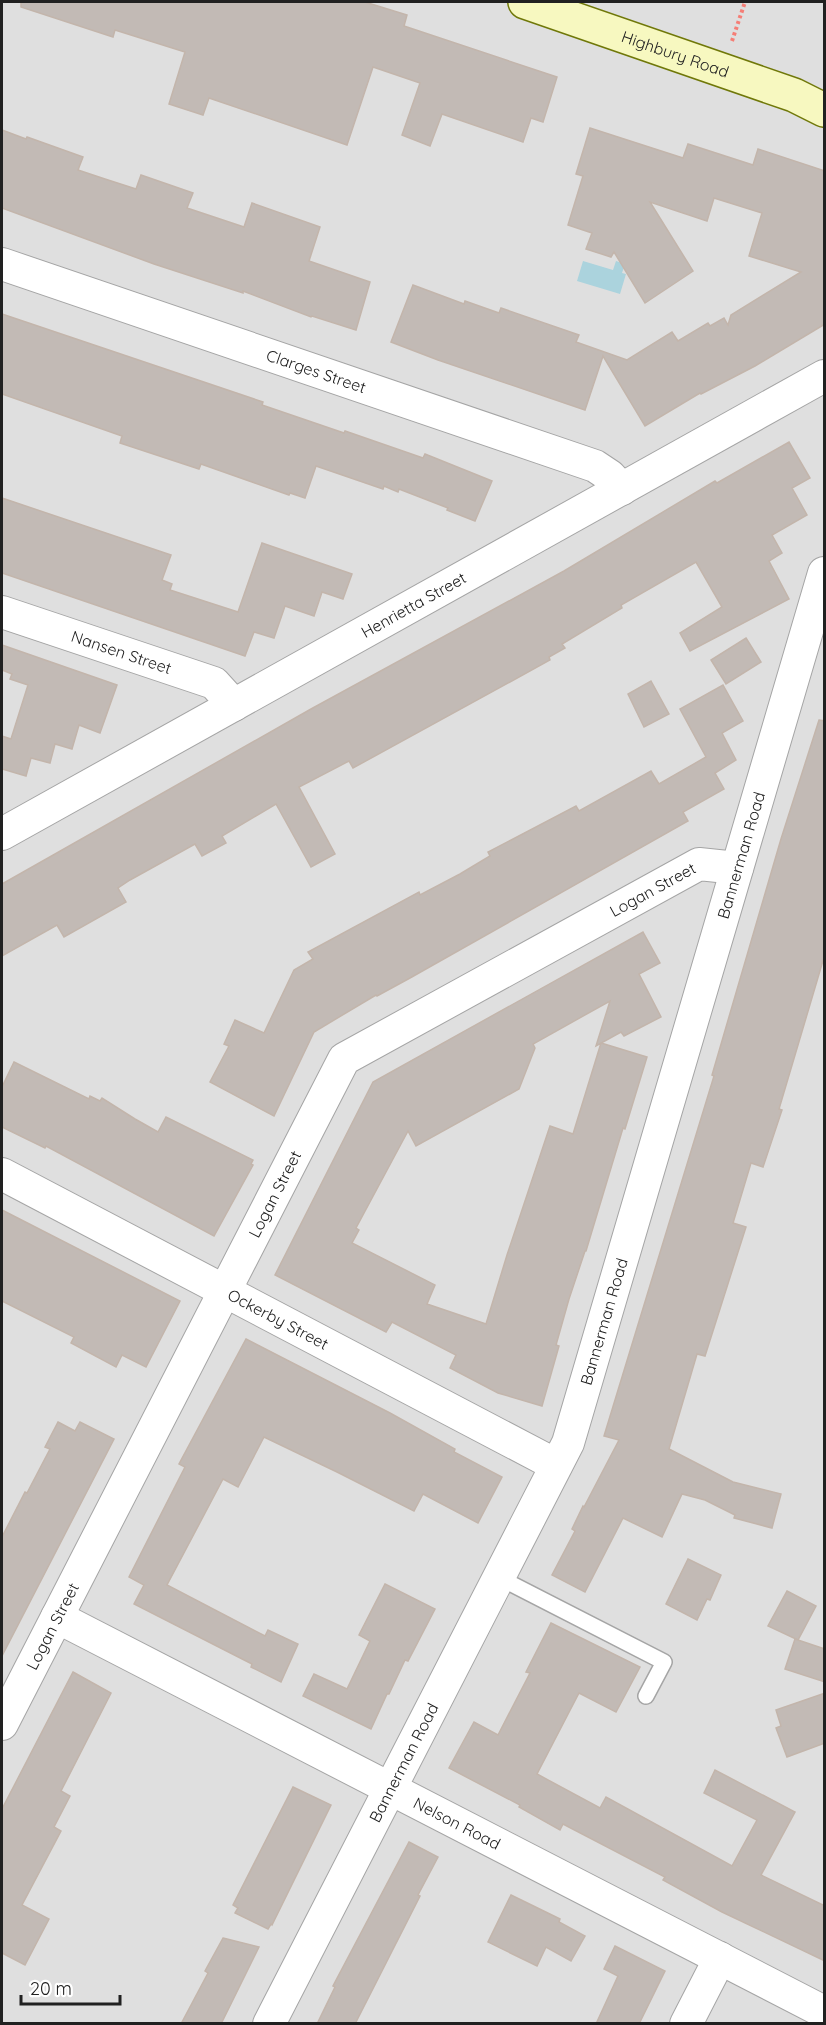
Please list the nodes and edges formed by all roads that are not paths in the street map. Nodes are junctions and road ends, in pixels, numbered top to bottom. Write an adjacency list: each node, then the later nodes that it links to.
1 (525, 2): 2 (main road, Highbury Road)
2 (825, 110)
3 (2, 264): 5 (street, Clarges Street)
4 (825, 376): 5 (street, Henrietta Street)
5 (622, 489): 8 (street, Henrietta Street)
6 (825, 573): 10 (street, Bannerman Road)
7 (2, 612): 8 (street, Nansen Street)
8 (234, 705): 9 (street, Henrietta Street)
9 (2, 834)
10 (737, 868): 12 (street, Logan Street); 13 (street, Bannerman Road)
11 (2, 1174): 12 (street, Ockerby Street)
12 (224, 1291): 13 (street, Ockerby Street); 15 (street, Logan Street)
13 (556, 1465): 14 (street, Bannerman Road)
14 (498, 1577): 16 (lane); 18 (street, Bannerman Road)
15 (57, 1617): 17 (street, Logan Street); 18 (street, Nelson Road)
16 (646, 1696)
17 (2, 1724)
18 (390, 1788): 19 (street, Nelson Road); 21 (street, Bannerman Road)
19 (720, 1958): 20 (street, Nelson Road); 22 (street)
20 (825, 2012)
21 (268, 2024)
22 (686, 2024)

